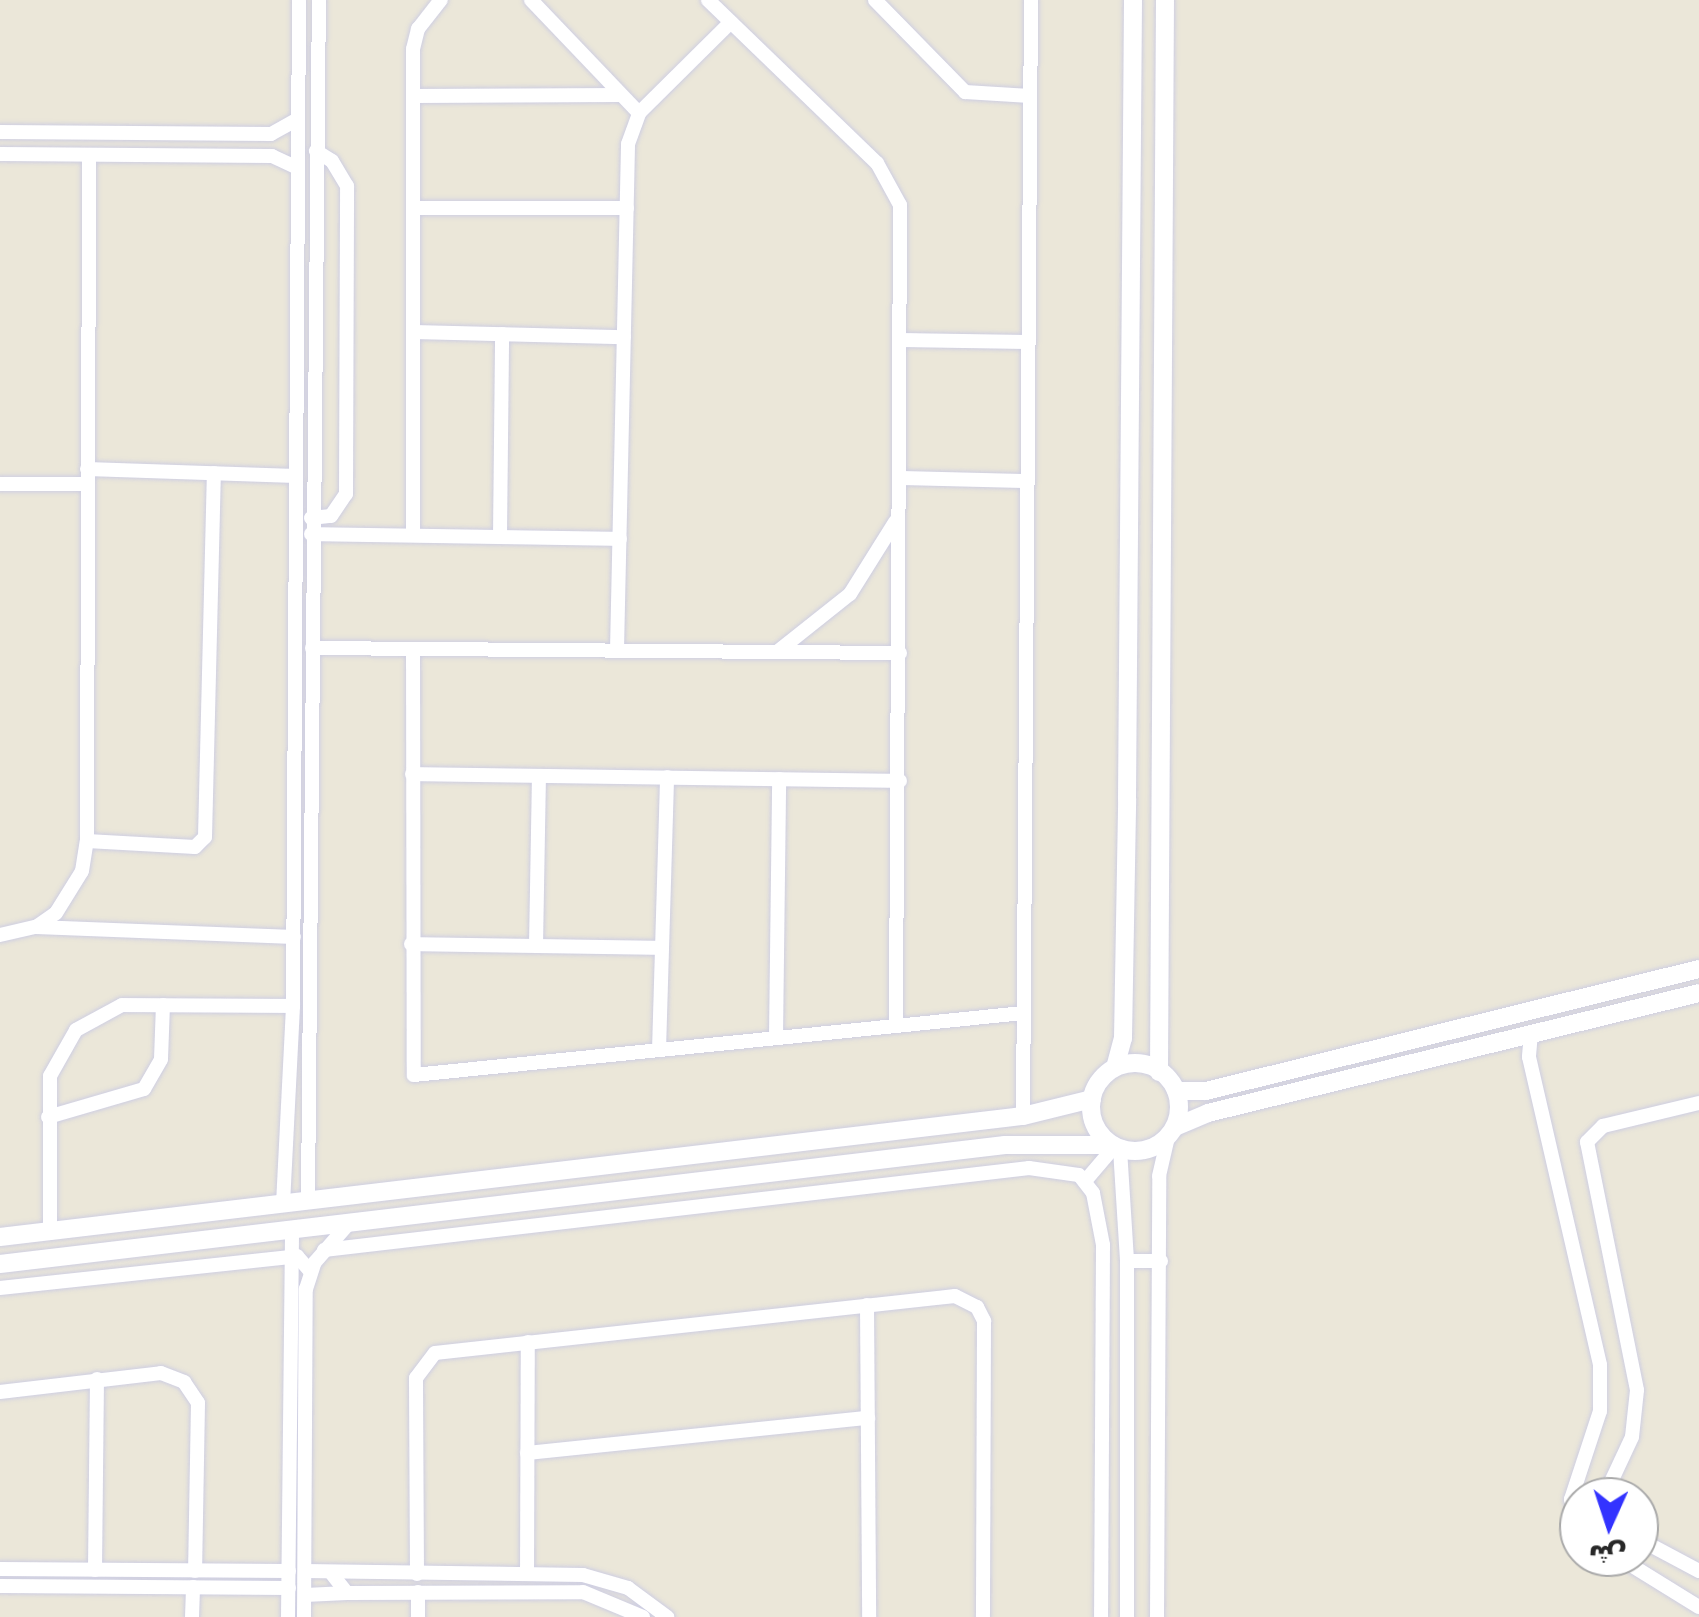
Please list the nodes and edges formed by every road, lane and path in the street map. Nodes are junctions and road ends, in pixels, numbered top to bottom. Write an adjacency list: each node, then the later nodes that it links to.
1 (299, 0): 15 (street)
2 (320, 0): 17 (street)
3 (440, 0): 12 (street)
4 (531, 0): 11 (street)
5 (708, 0): 10 (street)
6 (875, 0): 13 (street)
7 (1031, 0): 13 (street)
8 (1133, 0): 67 (street)
9 (1164, 0): 68 (street)
10 (731, 22): 14 (street); 26 (street)
11 (621, 94): 12 (street); 14 (street)
12 (413, 96): 21 (street)
13 (1030, 96): 27 (street)
14 (638, 113): 22 (street)
15 (296, 120): 16 (street); 20 (street)
16 (0, 132)
17 (316, 151): 29 (street); 37 (street)
18 (0, 154): 19 (street)
19 (89, 155): 20 (street); 31 (street)
20 (296, 167): 28 (street)
21 (414, 208): 22 (street); 23 (street)
22 (627, 208): 25 (street)
23 (414, 332): 24 (street); 38 (street)
24 (502, 334): 25 (street); 39 (street)
25 (624, 337): 40 (street)
26 (899, 340): 27 (street); 33 (street)
27 (1027, 342): 34 (street)
28 (296, 426): 29 (street); 32 (street)
29 (313, 426): 37 (street)
30 (214, 473): 31 (street); 32 (street); 51 (street)
31 (87, 476): 35 (street); 51 (street)
32 (296, 476): 54 (street)
33 (898, 478): 34 (street); 36 (street)
34 (1026, 480): 62 (street)
35 (0, 484)
36 (898, 515): 44 (street); 45 (street)
37 (311, 526): 38 (street); 41 (street)
38 (413, 535): 39 (street)
39 (500, 536): 40 (street)
40 (620, 539): 43 (street)
41 (312, 648): 42 (street); 78 (street)
42 (413, 649): 43 (street); 46 (street)
43 (617, 650): 44 (street)
44 (777, 652): 45 (street)
45 (900, 653): 50 (street)
46 (412, 774): 47 (street); 55 (street)
47 (539, 776): 48 (street); 56 (street)
48 (667, 778): 49 (street); 57 (street)
49 (778, 779): 50 (street); 65 (street)
50 (900, 782): 63 (street)
51 (86, 842): 52 (street)
52 (36, 927): 53 (street); 54 (street)
53 (0, 935)
54 (294, 937): 61 (street)
55 (410, 944): 56 (street); 66 (street)
56 (536, 946): 57 (street)
57 (662, 948): 66 (street)
58 (1699, 970): 69 (street)
59 (1699, 992): 64 (street)
60 (162, 1004): 61 (street); 75 (street); 75 (street)
61 (293, 1006): 77 (street)
62 (1024, 1013): 63 (street); 74 (street)
63 (896, 1025): 65 (street)
64 (1531, 1033): 72 (street); 101 (street)
65 (776, 1038): 66 (street)
66 (659, 1050)
67 (1116, 1064): 68 (street); 71 (street)
68 (1159, 1072): 70 (street)
69 (1260, 1078): 70 (street); 72 (street)
70 (1176, 1091): 76 (street)
71 (1092, 1099): 74 (street); 79 (street)
72 (1267, 1099): 76 (street)
73 (1699, 1102): 102 (street)
74 (1023, 1116): 81 (street)
75 (48, 1118): 85 (street)
76 (1172, 1132): 79 (street); 89 (street)
77 (290, 1134): 78 (street); 82 (street)
78 (307, 1134): 81 (street)
79 (1115, 1147): 80 (street); 83 (street); 90 (street)
80 (1086, 1180): 87 (street); 128 (street)
81 (308, 1201): 82 (street)
82 (284, 1204): 85 (street)
83 (350, 1222): 84 (street); 87 (street)
84 (292, 1230): 88 (street); 91 (street)
85 (50, 1231): 86 (street)
86 (0, 1237)
87 (324, 1250): 92 (street)
88 (292, 1257): 92 (street); 93 (street); 100 (street)
89 (1161, 1260): 90 (street); 130 (street)
90 (1127, 1261): 129 (street)
91 (0, 1264)
92 (310, 1271): 100 (street)
93 (0, 1288)
94 (867, 1305): 95 (street); 98 (street); 127 (street)
95 (528, 1342): 99 (street); 110 (street)
96 (96, 1379): 97 (street); 105 (street); 106 (street)
97 (0, 1392)
98 (868, 1418): 99 (street); 126 (street)
99 (528, 1453): 111 (street)
100 (298, 1465): 107 (street)
101 (1578, 1477)
102 (1613, 1477)
103 (1659, 1550): 108 (street)
104 (0, 1569): 105 (street)
105 (95, 1570): 106 (street)
106 (195, 1570): 107 (street)
107 (297, 1571): 109 (street); 115 (street); 118 (street)
108 (1699, 1571)
109 (332, 1574): 110 (street); 117 (street)
110 (418, 1574): 111 (street)
111 (527, 1574): 125 (street)
112 (1650, 1577): 119 (street)
113 (0, 1586): 114 (street)
114 (192, 1587): 115 (street); 120 (street)
115 (289, 1588): 121 (street)
116 (418, 1592): 117 (street); 123 (street); 124 (street)
117 (347, 1593): 118 (street)
118 (304, 1596): 122 (street)
119 (1699, 1607)
120 (192, 1617)
121 (288, 1617)
122 (304, 1617)
123 (418, 1617)
124 (643, 1617)
125 (667, 1617)
126 (870, 1617)
127 (983, 1617)
128 (1101, 1617)
129 (1128, 1617)
130 (1157, 1617)

